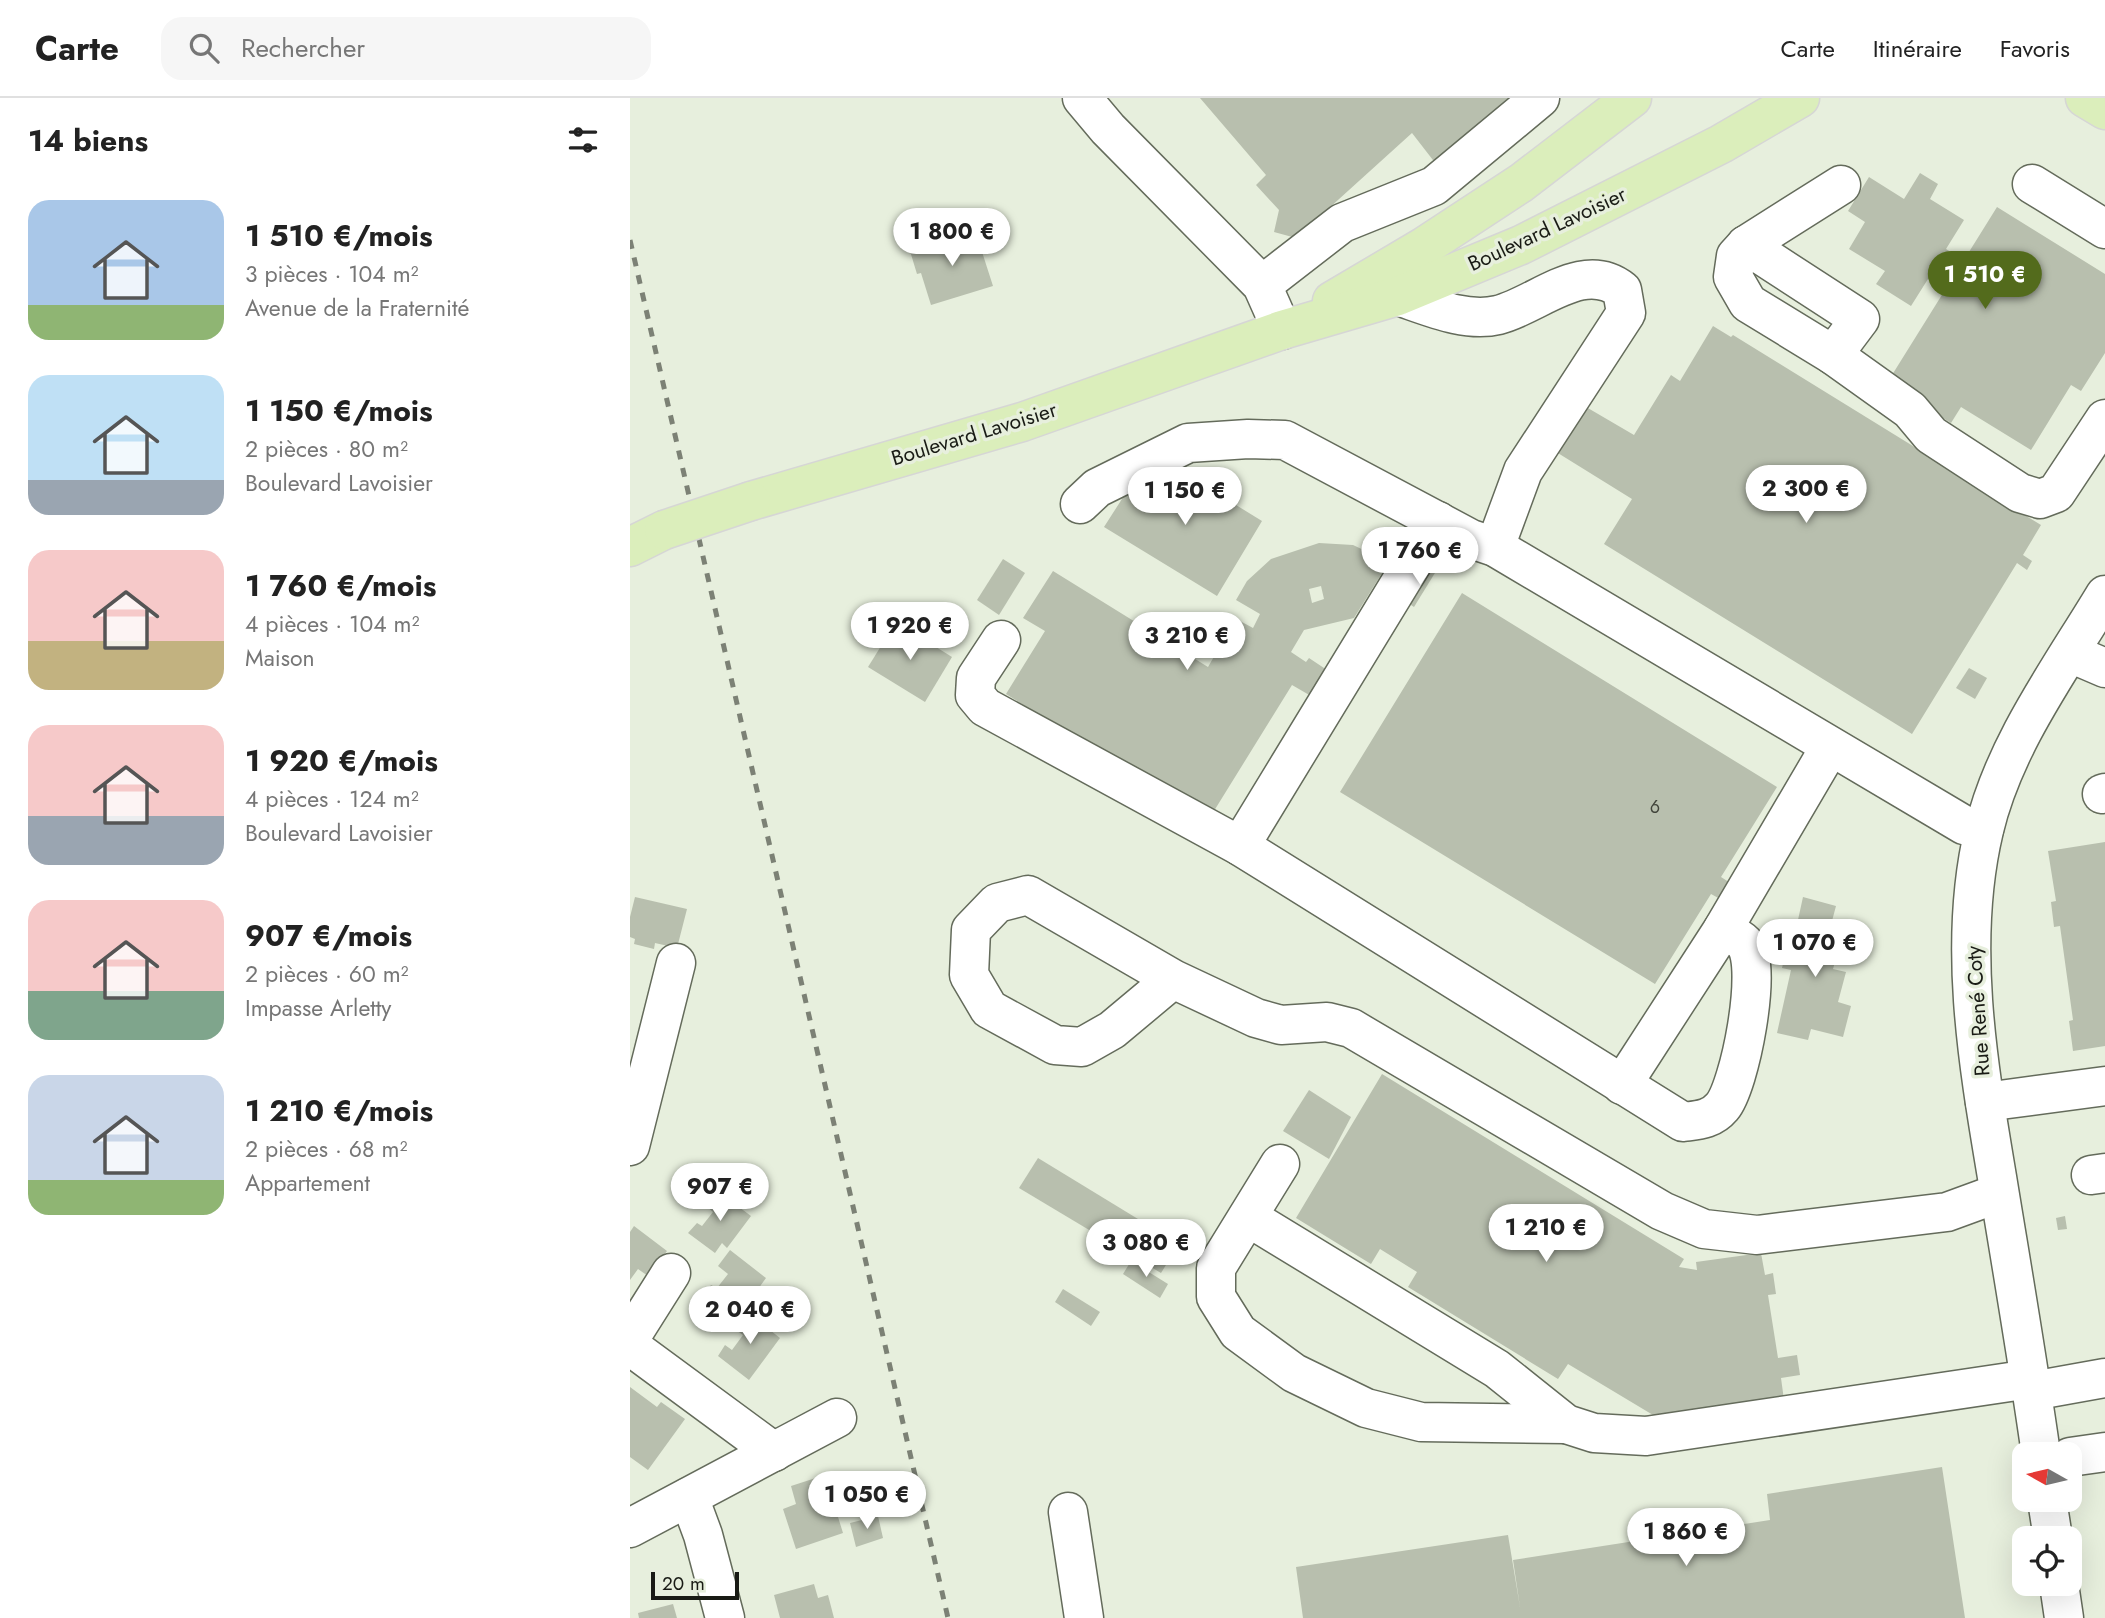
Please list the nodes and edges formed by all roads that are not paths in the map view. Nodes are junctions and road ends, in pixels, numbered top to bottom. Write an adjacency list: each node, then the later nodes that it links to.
1 (1082, 98): 10 (street)
2 (1540, 98): 10 (street)
3 (1632, 98): 12 (main road, Boulevard Lavoisier)
4 (1800, 98): 11 (main road, Boulevard Lavoisier)
5 (2085, 98): 6 (main road)
6 (2105, 110)
7 (2032, 184): 9 (street)
8 (1841, 185): 13 (street)
9 (2105, 229)
10 (1262, 285): 12 (street)
11 (1398, 296): 12 (main road, Boulevard Lavoisier); 18 (street)
12 (1282, 330): 16 (main road, Boulevard Lavoisier, bridge)
13 (2105, 419)
14 (1080, 504): 15 (street)
15 (1438, 521): 18 (street); 25 (street)
16 (647, 534): 17 (main road, Boulevard Lavoisier)
17 (630, 547)
18 (1495, 547): 23 (street)
19 (2105, 595): 21 (street, Rue René Coty)
20 (1001, 640): 25 (street)
21 (2070, 653): 22 (street); 24 (street, Rue René Coty)
22 (2105, 667)
23 (1830, 747): 24 (street); 26 (street)
24 (1984, 829): 31 (street, Rue René Coty)
25 (1240, 846): 29 (street)
26 (1723, 929): 29 (street); 29 (street)
27 (676, 963): 32 (street)
28 (1173, 979): 28 (street); 34 (street)
29 (1622, 1085)
30 (2105, 1086): 31 (street)
31 (1985, 1102): 34 (street, Rue René Coty)
32 (630, 1146)
33 (1280, 1164): 35 (street)
34 (1999, 1193): 40 (street, Rue René Coty)
35 (1248, 1217): 42 (street); 42 (street)
36 (671, 1273): 37 (street)
37 (630, 1338)
38 (630, 1346): 44 (street)
39 (2105, 1378): 40 (street)
40 (2031, 1385): 42 (street); 43 (street, Rue René Coty)
41 (837, 1418): 44 (street)
42 (1566, 1424)
43 (2039, 1442)
44 (774, 1452): 47 (street)
45 (2105, 1452): 46 (street)
46 (2082, 1455)
47 (689, 1497): 49 (street); 51 (street)
48 (1068, 1512): 52 (street)
49 (630, 1528)
50 (2061, 1596): 53 (street)
51 (725, 1618)
52 (1084, 1618)
53 (2064, 1618)

